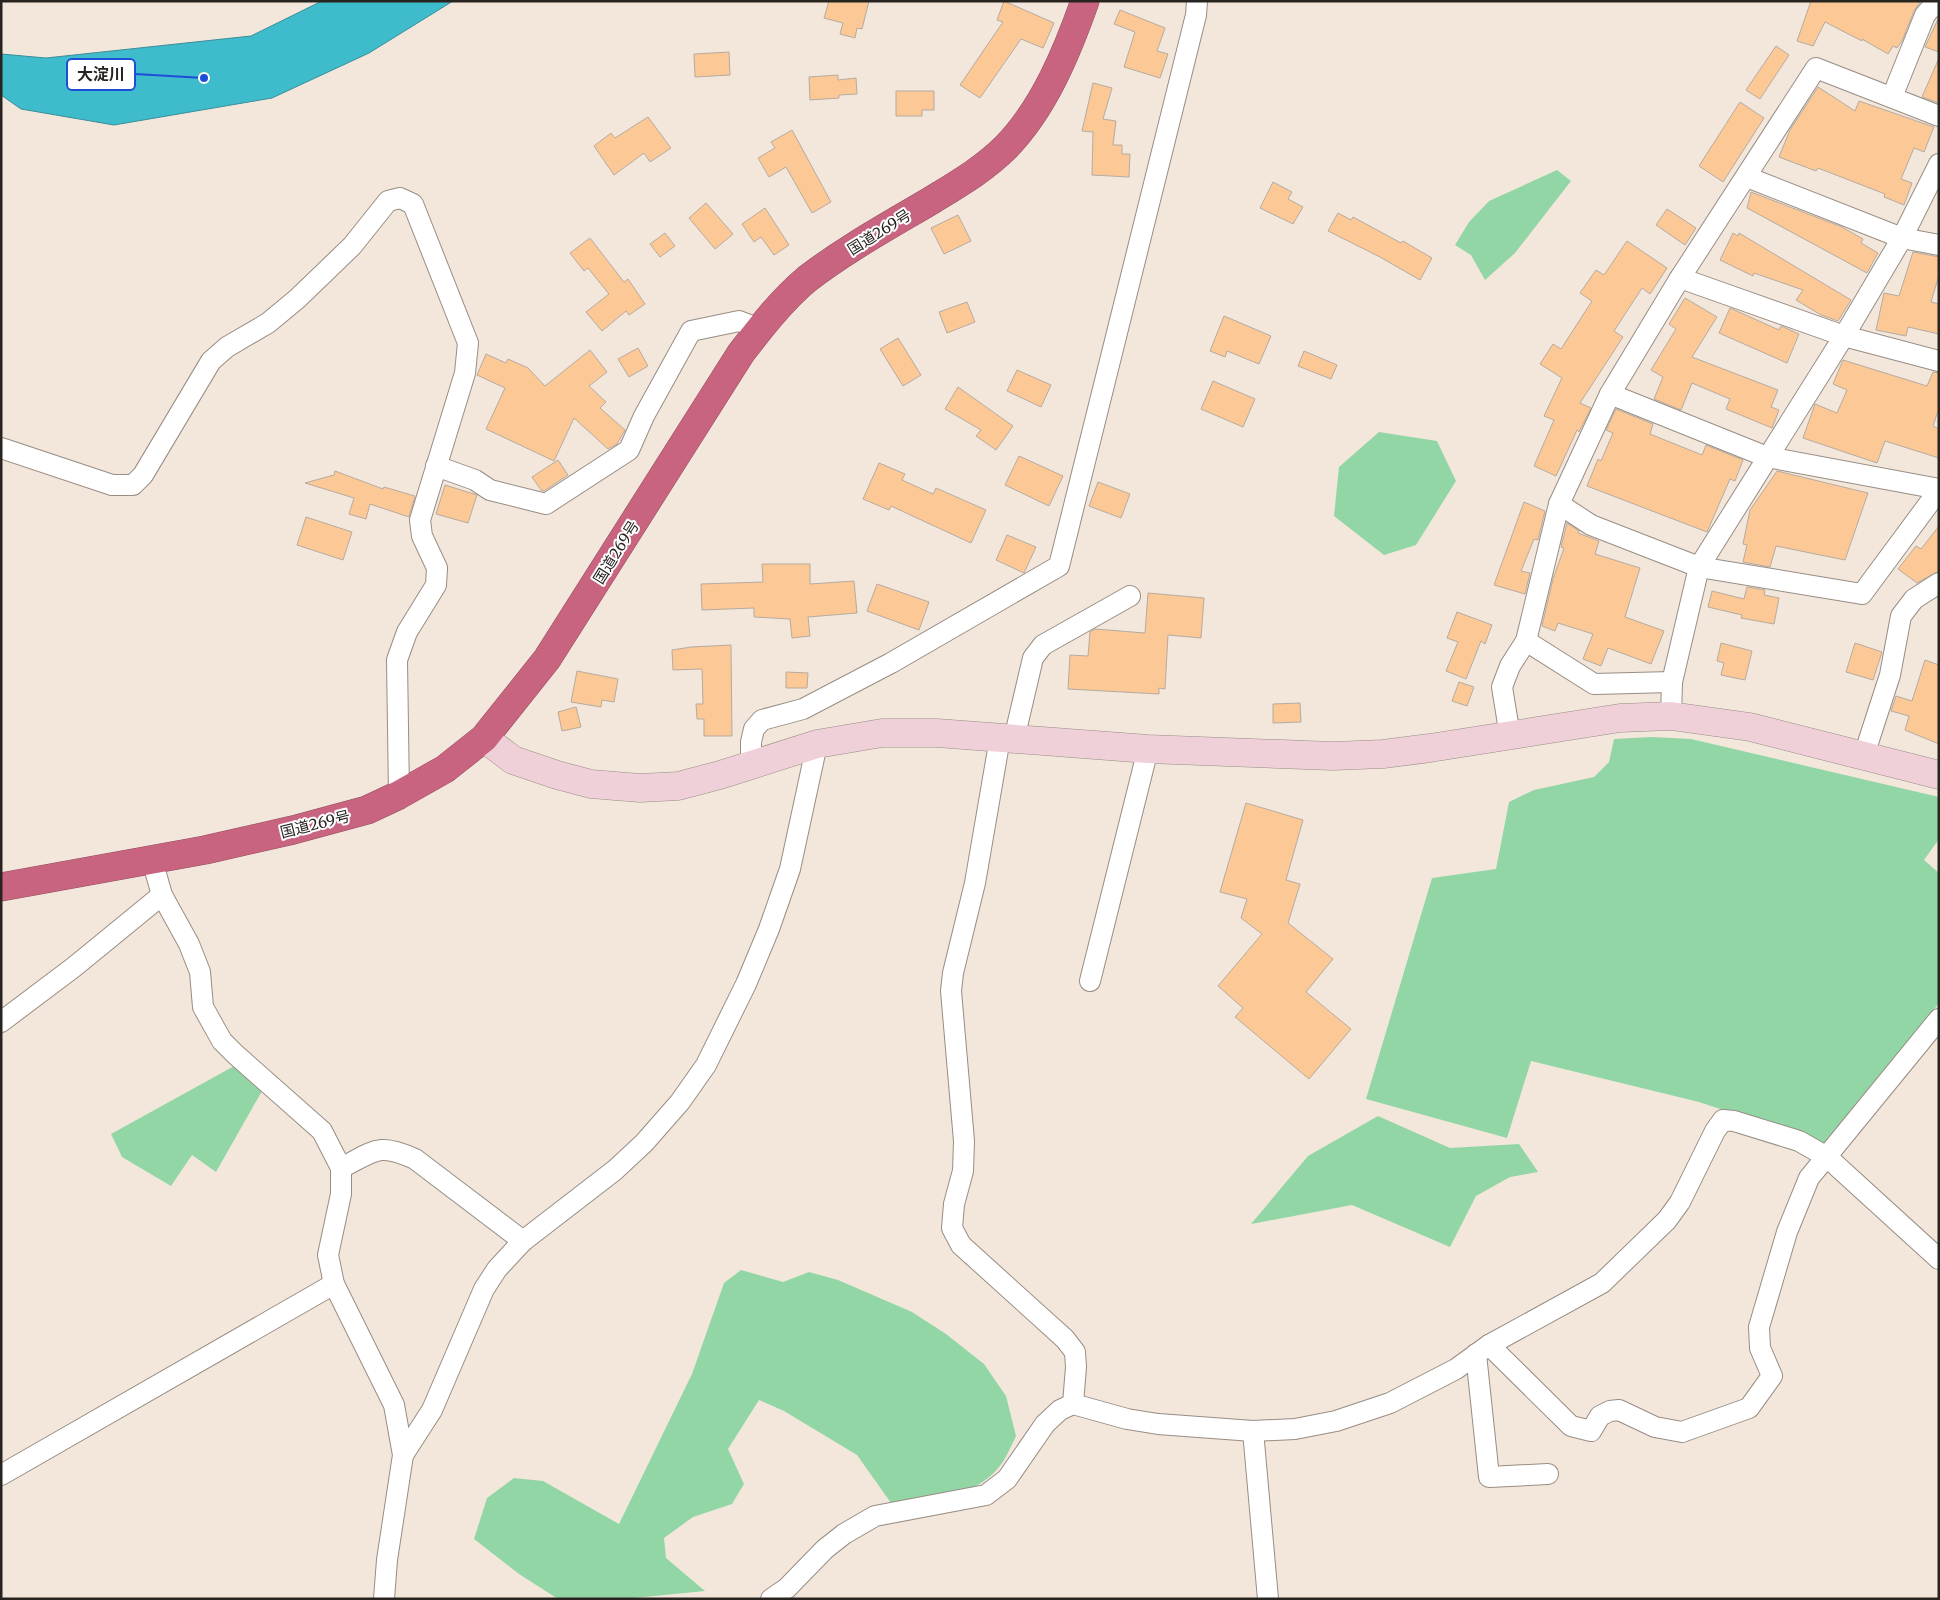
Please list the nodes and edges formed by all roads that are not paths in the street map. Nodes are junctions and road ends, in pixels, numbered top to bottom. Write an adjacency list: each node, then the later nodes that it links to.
1 (1085, 1): 11 (highway, 国道269号)
2 (1197, 1): 32 (street)
3 (1937, 1): 4 (street)
4 (1892, 96): 5 (street); 7 (street)
5 (1939, 116)
6 (1939, 164): 8 (street)
7 (1747, 177): 8 (street); 10 (street)
8 (1902, 238): 9 (street); 12 (street)
9 (1939, 245)
10 (1680, 278): 12 (street); 14 (street)
11 (760, 329): 17 (street); 27 (highway, 国道269号)
12 (1844, 336): 13 (street); 16 (street)
13 (1939, 361)
14 (1610, 394): 16 (street); 19 (street)
15 (1, 448): 17 (street)
16 (1767, 457): 18 (street); 20 (street)
17 (436, 466): 34 (street)
18 (1939, 490): 20 (street)
19 (1559, 504): 20 (street); 23 (street)
20 (1699, 567): 24 (street)
21 (1939, 583): 31 (street)
22 (1130, 596): 28 (street)
23 (1526, 641): 24 (street); 26 (street)
24 (1672, 682): 25 (street)
25 (1671, 716): 26 (street); 31 (street)
26 (1510, 736): 30 (street)
27 (484, 738): 32 (street); 34 (highway, 国道269号)
28 (1007, 739): 29 (street); 30 (street); 47 (street)
29 (816, 744): 32 (street); 43 (street)
30 (1148, 749): 38 (street)
31 (1864, 755): 33 (street)
32 (751, 765)
33 (1939, 775)
34 (399, 795): 35 (highway, 国道269号)
35 (152, 860): 36 (highway, 国道269号); 37 (street)
36 (1, 887)
37 (162, 895): 40 (street); 42 (street)
38 (1090, 981)
39 (1939, 1019): 41 (street)
40 (1, 1022)
41 (1827, 1157): 44 (street); 46 (street); 46 (street)
42 (341, 1168): 43 (street); 45 (street)
43 (523, 1241): 49 (street)
44 (1939, 1259)
45 (334, 1284): 49 (street); 51 (street)
46 (1483, 1349): 48 (street); 50 (street)
47 (1073, 1404): 48 (street); 53 (street)
48 (1253, 1431): 54 (street)
49 (403, 1455): 52 (street)
50 (1548, 1474)
51 (1, 1475)
52 (384, 1599)
53 (771, 1599)
54 (1268, 1599)

